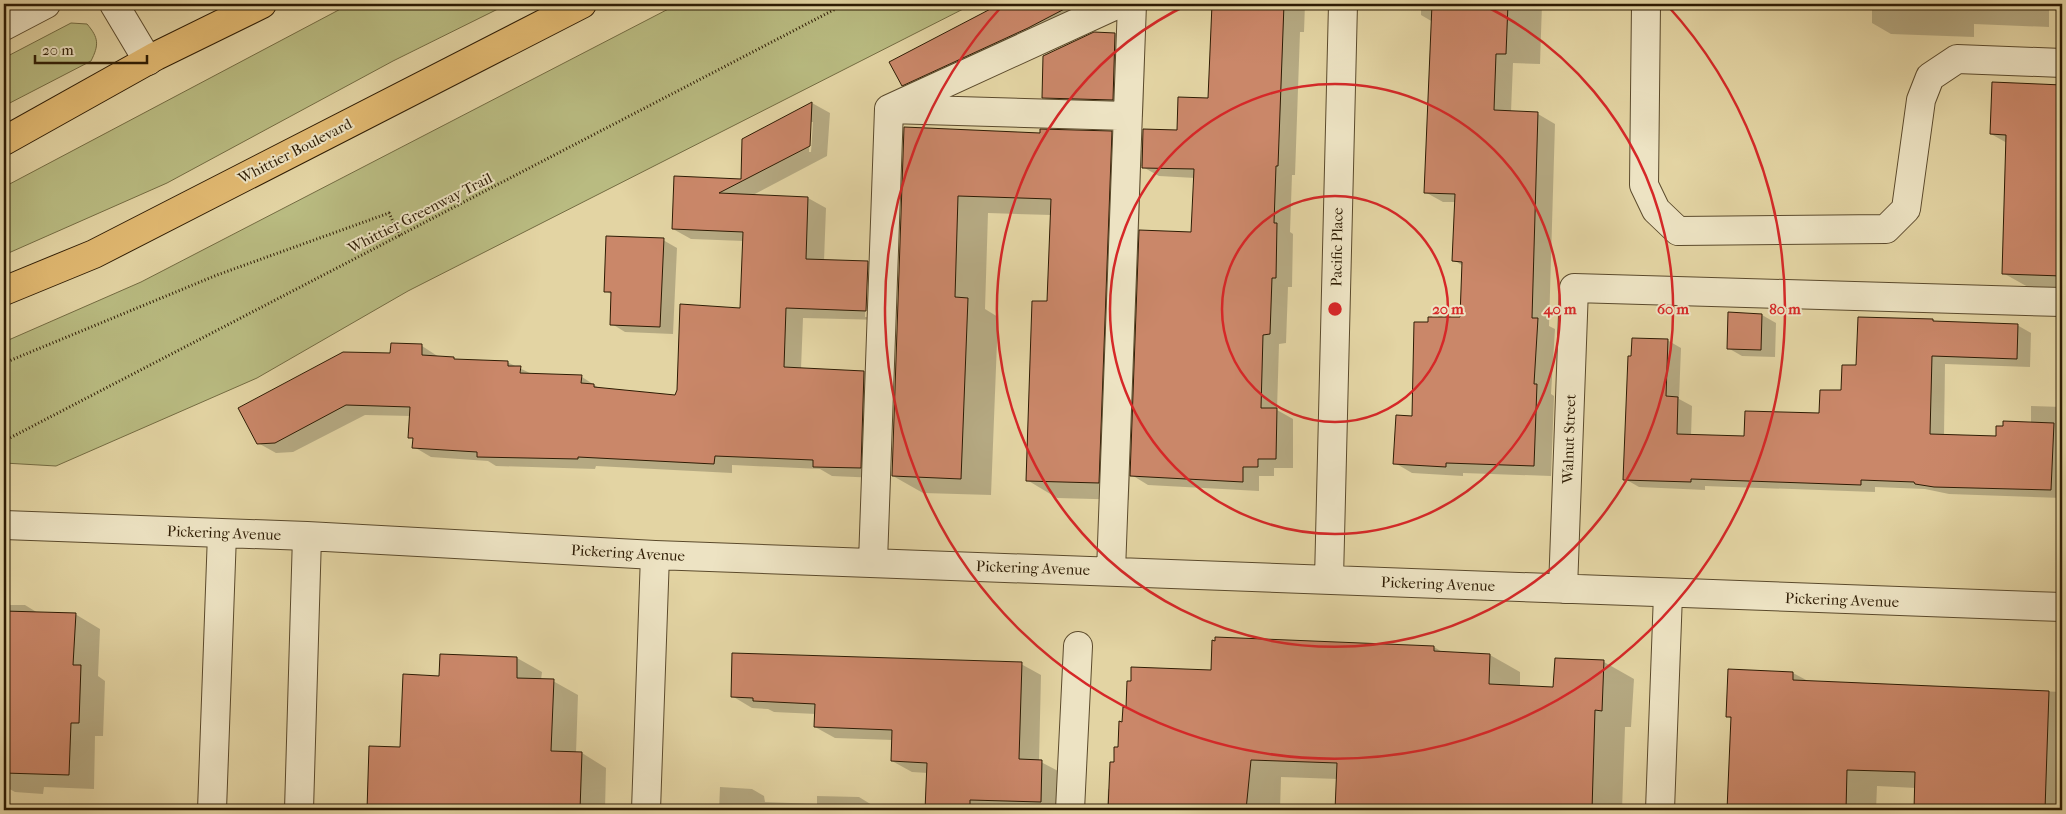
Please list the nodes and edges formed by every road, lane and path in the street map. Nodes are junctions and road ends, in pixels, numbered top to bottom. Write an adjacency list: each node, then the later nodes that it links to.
1 (46, 4): 10 (street)
2 (114, 4): 11 (street)
3 (262, 4): 11 (main road)
4 (582, 4): 17 (main road, Whittier Boulevard)
5 (846, 4): 16 (path, Whittier Greenway Trail)
6 (1118, 4): 13 (street)
7 (1132, 4): 14 (street)
8 (1342, 4): 27 (street, Pacific Place)
9 (1646, 4): 12 (street)
10 (4, 26)
11 (148, 61): 15 (main road)
12 (2062, 63)
13 (889, 109): 14 (street); 25 (street)
14 (1127, 116): 26 (street)
15 (4, 141)
16 (400, 236): 19 (path); 20 (path, Whittier Greenway Trail)
17 (4, 291)
18 (2062, 302): 28 (street, Walnut Street)
19 (4, 363)
20 (4, 441)
21 (4, 525): 22 (street, Pickering Avenue)
22 (222, 534): 23 (street, Pickering Avenue); 32 (street)
23 (308, 536): 24 (street, Pickering Avenue); 33 (street)
24 (655, 555): 25 (street, Pickering Avenue); 34 (street)
25 (873, 562): 26 (street, Pickering Avenue)
26 (1111, 571): 27 (street, Pickering Avenue)
27 (1330, 580): 28 (street, Pickering Avenue)
28 (1563, 589): 29 (street, Pickering Avenue)
29 (1668, 594): 30 (street, Pickering Avenue); 36 (street)
30 (2062, 608)
31 (1078, 646): 35 (street)
32 (212, 810)
33 (299, 810)
34 (646, 810)
35 (1070, 810)
36 (1660, 810)

